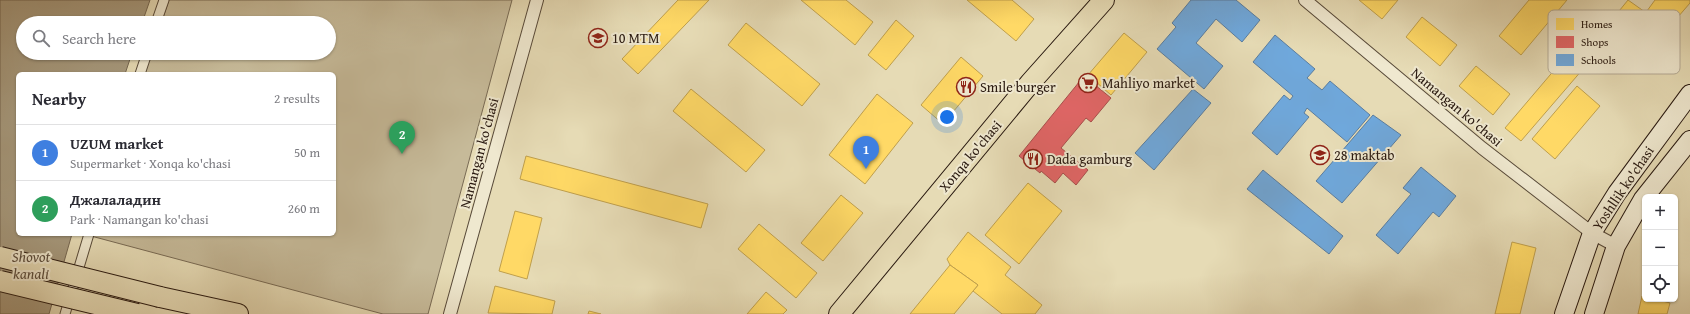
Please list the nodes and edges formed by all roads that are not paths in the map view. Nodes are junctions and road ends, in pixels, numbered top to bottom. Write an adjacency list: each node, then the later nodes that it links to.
1 (164, 0): 5 (street)
2 (537, 0): 18 (street, Namangan ko'chasi)
3 (1104, 0): 19 (main road, Xonqa ko'chasi)
4 (1306, 0): 10 (street, Namangan ko'chasi)
5 (158, 16)
6 (145, 60): 7 (street)
7 (141, 72)
8 (1690, 94): 10 (main road, Yoshllik ko'chasi)
9 (1690, 140): 12 (main road, Yoshllik ko'chasi)
10 (1592, 233): 12 (street, Namangan ko'chasi); 20 (main road, Yoshllik ko'chasi)
11 (88, 236): 15 (street)
12 (1616, 246): 21 (main road, Yoshllik ko'chasi)
13 (0, 257): 17 (main road, bridge)
14 (0, 281): 16 (main road, bridge)
15 (66, 314)
16 (136, 314)
17 (238, 314)
18 (450, 314)
19 (839, 314)
20 (1564, 314)
21 (1594, 314)

